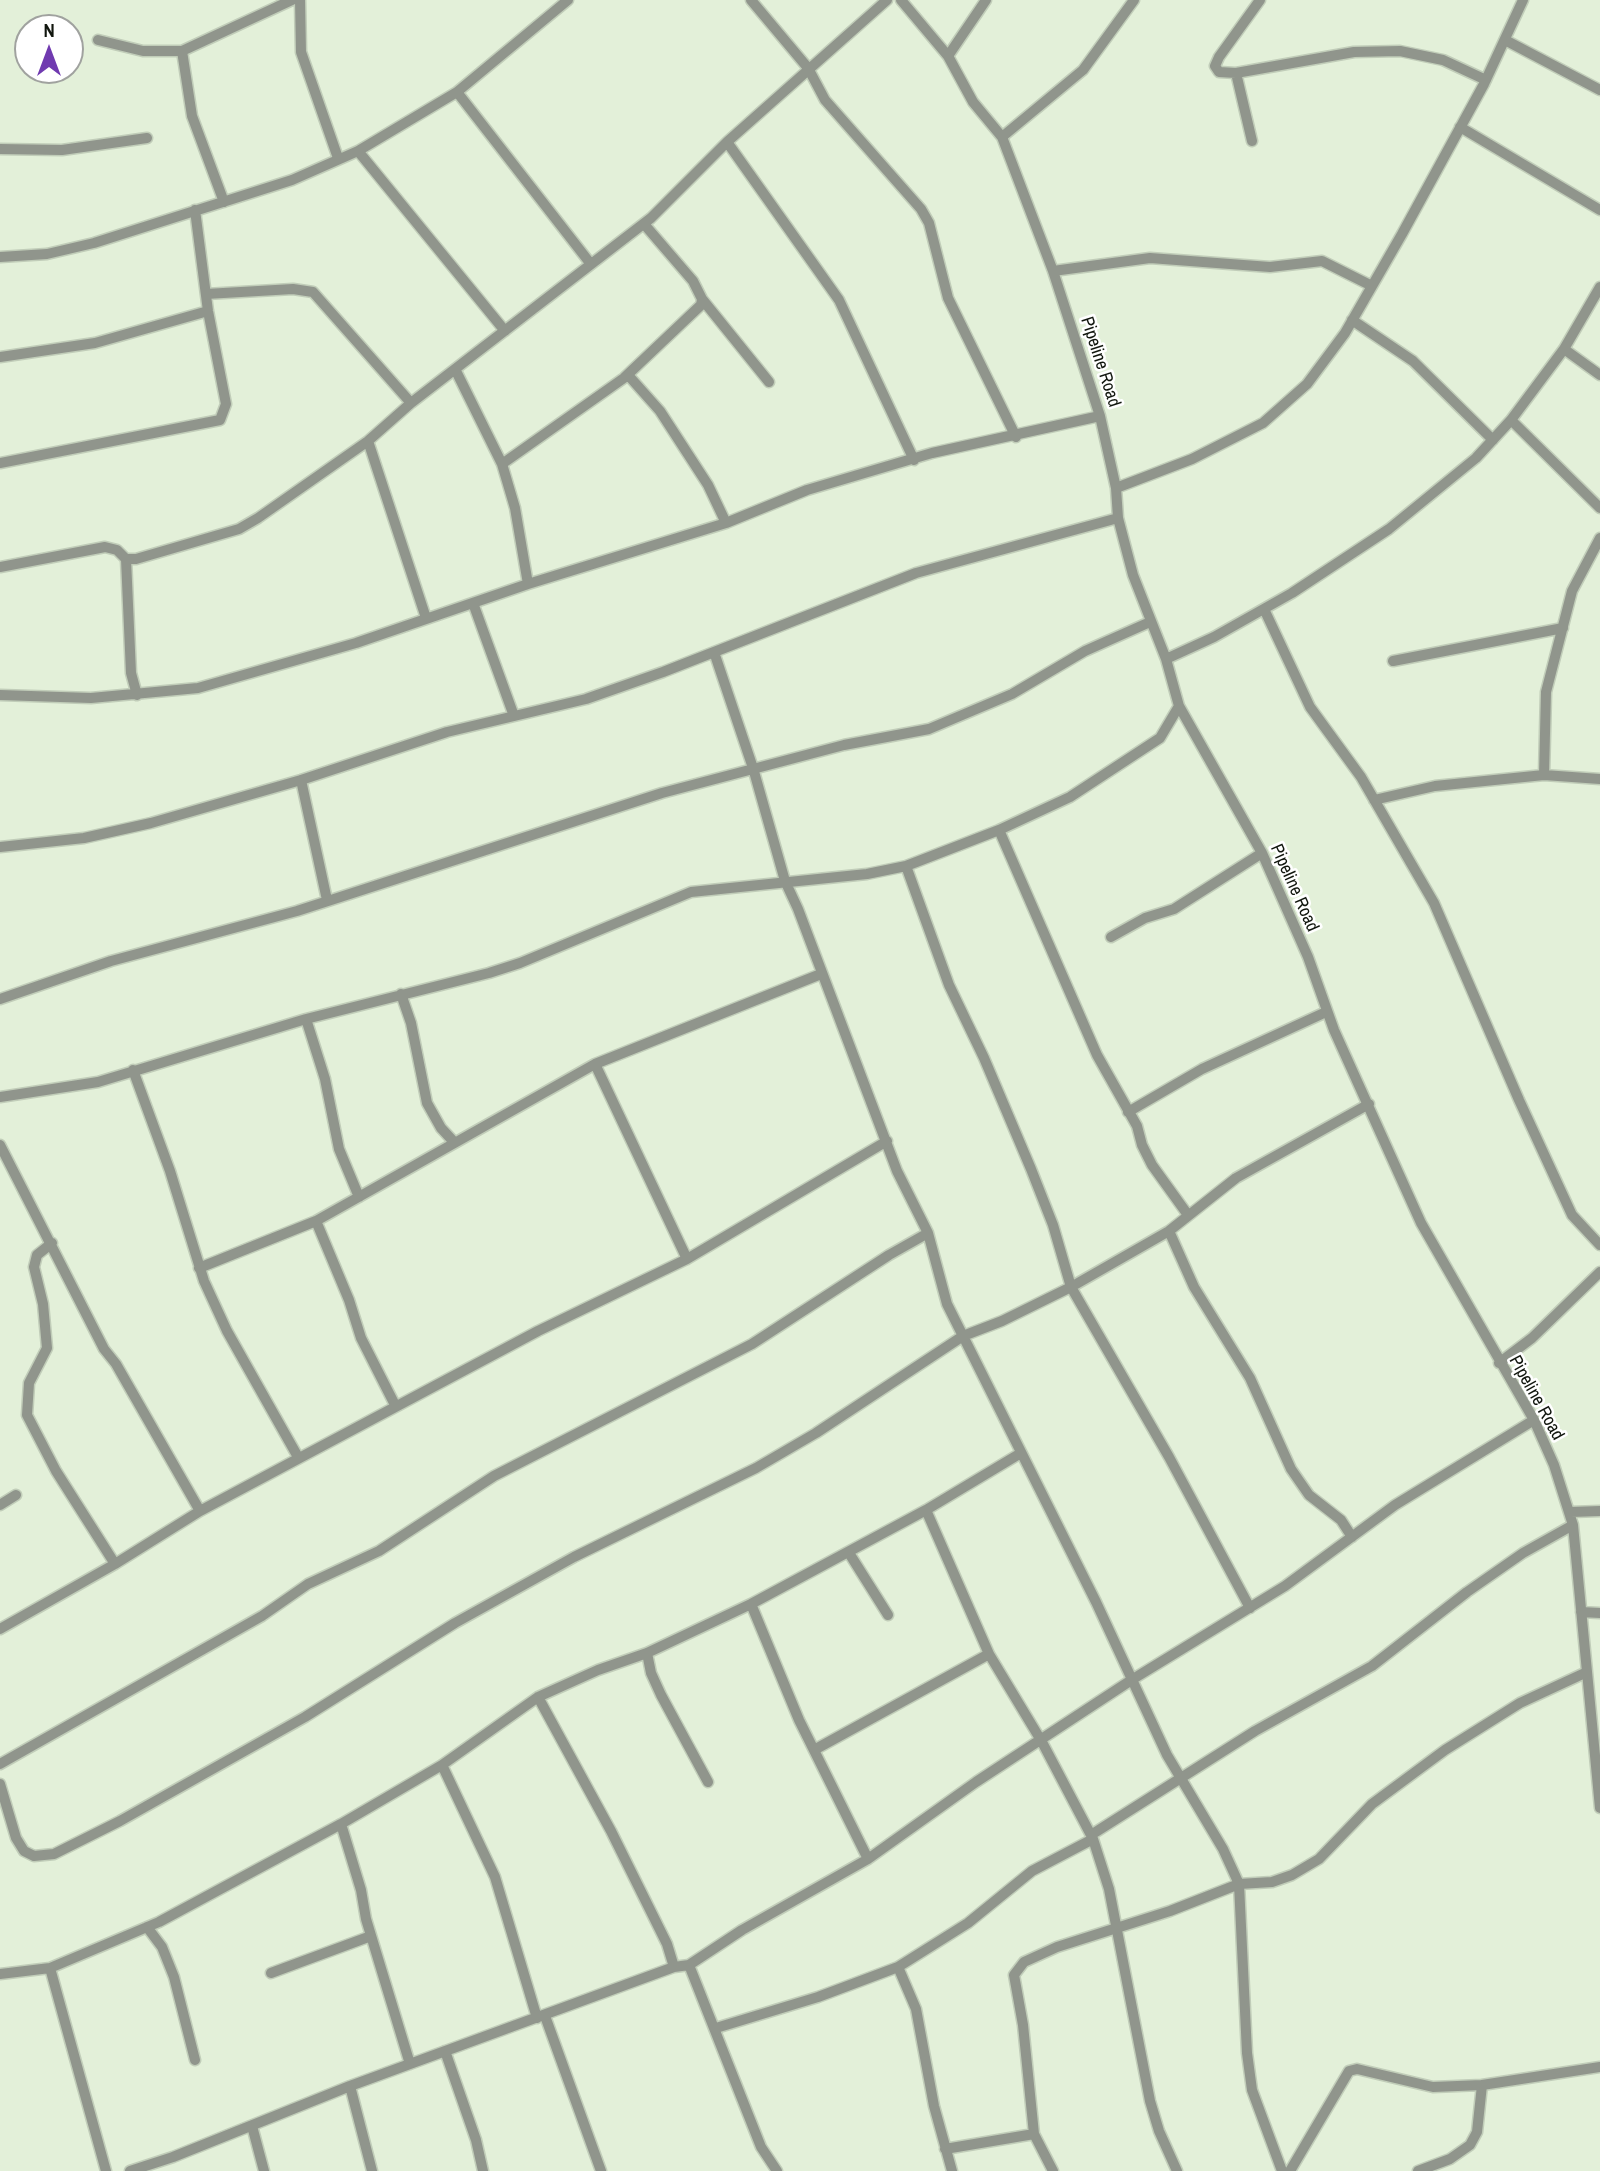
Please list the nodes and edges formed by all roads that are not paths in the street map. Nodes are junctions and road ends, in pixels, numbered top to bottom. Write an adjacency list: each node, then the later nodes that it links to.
1 (292, 0): 13 (street)
2 (300, 0): 27 (street)
3 (568, 0): 19 (street)
4 (751, 0): 15 (street)
5 (887, 0): 15 (street)
6 (901, 0): 14 (street, Pipeline Road)
7 (986, 0): 14 (street)
8 (1134, 0): 21 (street)
9 (1260, 0): 16 (street)
10 (1523, 0): 12 (street)
11 (98, 40): 13 (street)
12 (1505, 40): 17 (street); 18 (street)
13 (182, 51): 28 (street)
14 (948, 56): 21 (street, Pipeline Road)
15 (808, 68): 24 (street); 51 (street)
16 (1236, 73): 17 (street); 23 (street)
17 (1486, 79): 20 (street)
18 (1600, 90)
19 (457, 92): 26 (street); 33 (street)
20 (1460, 127): 30 (street); 35 (street)
21 (1002, 137): 34 (street, Pipeline Road)
22 (147, 138): 25 (street)
23 (1252, 141)
24 (727, 142): 31 (street); 54 (street)
25 (0, 149)
26 (358, 151): 27 (street); 41 (street)
27 (338, 158): 28 (street)
28 (224, 202): 29 (street)
29 (195, 210): 32 (street); 37 (street)
30 (1600, 210)
31 (644, 224): 33 (street); 38 (street)
32 (0, 257)
33 (590, 263): 41 (street)
34 (1053, 271): 35 (street); 49 (street, Pipeline Road)
35 (1370, 285): 40 (street)
36 (1600, 287): 42 (street)
37 (206, 294): 39 (street); 48 (street)
38 (702, 299): 45 (street); 47 (street)
39 (208, 312): 43 (street); 55 (street)
40 (1352, 320): 53 (street); 57 (street)
41 (505, 331): 44 (street)
42 (1564, 349): 46 (street); 50 (street)
43 (0, 357)
44 (456, 371): 48 (street); 56 (street)
45 (628, 374): 56 (street); 60 (street)
46 (1600, 375)
47 (769, 382)
48 (411, 403): 52 (street)
49 (1101, 416): 51 (street); 57 (street, Pipeline Road)
50 (1511, 420): 53 (street); 58 (street)
51 (1016, 437): 54 (street)
52 (368, 440): 62 (street); 67 (street)
53 (1493, 440): 66 (street)
54 (914, 460): 60 (street)
55 (0, 463)
56 (502, 464): 64 (street)
57 (1116, 488): 59 (street, Pipeline Road)
58 (1600, 508)
59 (1118, 518): 68 (street, Pipeline Road); 70 (street)
60 (726, 523): 64 (street)
61 (1600, 538): 69 (street)
62 (126, 559): 63 (street); 74 (street)
63 (0, 567)
64 (528, 584): 65 (street)
65 (472, 603): 67 (street); 76 (street)
66 (1264, 609): 71 (street); 81 (street)
67 (426, 618): 74 (street)
68 (1150, 622): 71 (street, Pipeline Road); 77 (street)
69 (1563, 628): 72 (street); 78 (street)
70 (714, 652): 76 (street); 77 (street)
71 (1166, 659): 75 (street, Pipeline Road)
72 (1393, 661)
73 (0, 695): 74 (street)
74 (137, 695)
75 (1179, 706): 82 (street); 84 (street, Pipeline Road)
76 (514, 716): 80 (street)
77 (753, 768): 86 (street); 87 (street)
78 (1545, 775): 79 (street); 81 (street)
79 (1600, 779)
80 (301, 780): 83 (street); 87 (street)
81 (1374, 800): 108 (street)
82 (999, 830): 85 (street); 98 (street)
83 (0, 847)
84 (1262, 853): 88 (street); 92 (street, Pipeline Road)
85 (906, 866): 86 (street); 112 (street)
86 (785, 881): 89 (street); 90 (street)
87 (327, 900): 91 (street)
88 (1111, 937)
89 (821, 974): 94 (street); 99 (street)
90 (401, 994): 93 (street); 100 (street)
91 (0, 999)
92 (1326, 1012): 97 (street, Pipeline Road); 98 (street)
93 (306, 1019): 95 (street); 102 (street)
94 (595, 1063): 100 (street); 109 (street)
95 (133, 1070): 96 (street); 110 (street)
96 (0, 1097)
97 (1368, 1104): 103 (street); 114 (street, Pipeline Road)
98 (1128, 1112): 103 (street)
99 (887, 1141): 106 (street); 109 (street)
100 (454, 1142): 102 (street)
101 (0, 1145): 107 (street)
102 (359, 1196): 104 (street)
103 (1188, 1215): 105 (street)
104 (316, 1221): 110 (street); 115 (street)
105 (1169, 1231): 112 (street); 126 (street)
106 (928, 1233): 113 (street); 143 (street)
107 (52, 1243): 122 (street); 128 (street)
108 (1600, 1245)
109 (687, 1259): 115 (street)
110 (199, 1268): 118 (street)
111 (1600, 1272): 114 (street)
112 (1071, 1287): 113 (street); 130 (street)
113 (963, 1336): 117 (street); 147 (street)
114 (1499, 1363): 116 (street, Pipeline Road)
115 (395, 1405): 118 (street)
116 (1534, 1420): 124 (street, Pipeline Road); 126 (street)
117 (1021, 1453): 121 (street); 138 (street)
118 (298, 1457): 122 (street)
119 (16, 1495): 120 (street)
120 (0, 1505)
121 (926, 1510): 127 (street); 136 (street)
122 (200, 1511): 128 (street)
123 (1600, 1511): 124 (street)
124 (1571, 1512): 125 (street, Pipeline Road)
125 (1573, 1525): 131 (street, Pipeline Road); 145 (street)
126 (1352, 1536): 130 (street)
127 (849, 1553): 129 (street); 133 (street)
128 (115, 1563): 134 (street)
129 (751, 1604): 135 (street); 142 (street)
130 (1250, 1608): 138 (street)
131 (1581, 1612): 132 (street); 137 (street, Pipeline Road)
132 (1600, 1613)
133 (888, 1615)
134 (0, 1629)
135 (647, 1653): 139 (street); 146 (street)
136 (989, 1654): 141 (street); 142 (street)
137 (1587, 1672): 140 (street, Pipeline Road); 152 (street)
138 (1133, 1679): 141 (street); 145 (street)
139 (538, 1697): 144 (street); 157 (street)
140 (1596, 1727): 148 (street, Pipeline Road)
141 (1042, 1742): 150 (street); 151 (street)
142 (814, 1750): 151 (street)
143 (0, 1764)
144 (442, 1765): 149 (street); 162 (street)
145 (1179, 1777): 150 (street); 152 (street)
146 (708, 1783)
147 (0, 1784)
148 (1600, 1808)
149 (341, 1824): 153 (street); 155 (street)
150 (1092, 1837): 154 (street); 158 (street)
151 (868, 1859): 156 (street)
152 (1239, 1884): 154 (street); 184 (street)
153 (147, 1927): 159 (street); 165 (street)
154 (1115, 1928): 171 (street); 183 (street)
155 (371, 1936): 160 (street); 166 (street)
156 (689, 1965): 157 (street); 163 (street)
157 (674, 1967): 162 (street)
158 (898, 1967): 163 (street); 172 (street)
159 (50, 1968): 161 (street); 174 (street)
160 (271, 1973)
161 (0, 1974)
162 (541, 2017): 164 (street); 179 (street)
163 (716, 2028): 180 (street)
164 (445, 2051): 166 (street); 178 (street)
165 (195, 2060)
166 (410, 2064): 169 (street)
167 (1600, 2067): 168 (street)
168 (1482, 2085): 185 (street); 186 (street)
169 (350, 2086): 170 (street); 177 (street)
170 (252, 2126): 173 (street); 176 (street)
171 (1034, 2134): 172 (street); 182 (street)
172 (945, 2149): 181 (street)
173 (155, 2168): 175 (street)
174 (106, 2171)
175 (130, 2171)
176 (264, 2171)
177 (372, 2171)
178 (483, 2171)
179 (601, 2171)
180 (777, 2171)
181 (952, 2171)
182 (1053, 2171)
183 (1177, 2171)
184 (1282, 2171)
185 (1290, 2171)
186 (1418, 2171)

